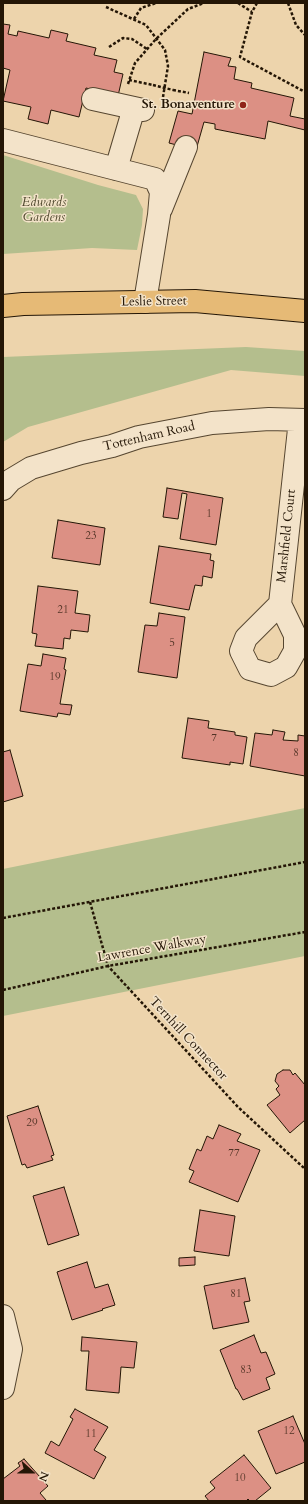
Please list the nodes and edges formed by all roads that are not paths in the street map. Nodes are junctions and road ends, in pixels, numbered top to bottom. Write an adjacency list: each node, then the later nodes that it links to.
1 (93, 99): 4 (street)
2 (3, 140): 4 (street)
3 (186, 147): 5 (street)
4 (116, 169): 5 (street)
5 (159, 215): 6 (street)
6 (145, 302): 7 (main road, Leslie Street); 8 (main road, Leslie Street)
7 (3, 306)
8 (305, 311)
9 (303, 420): 10 (street, Tottenham Road); 11 (street, Marshfield Court)
10 (3, 490)
11 (280, 604)
12 (3, 1316): 13 (street)
13 (3, 1388)

